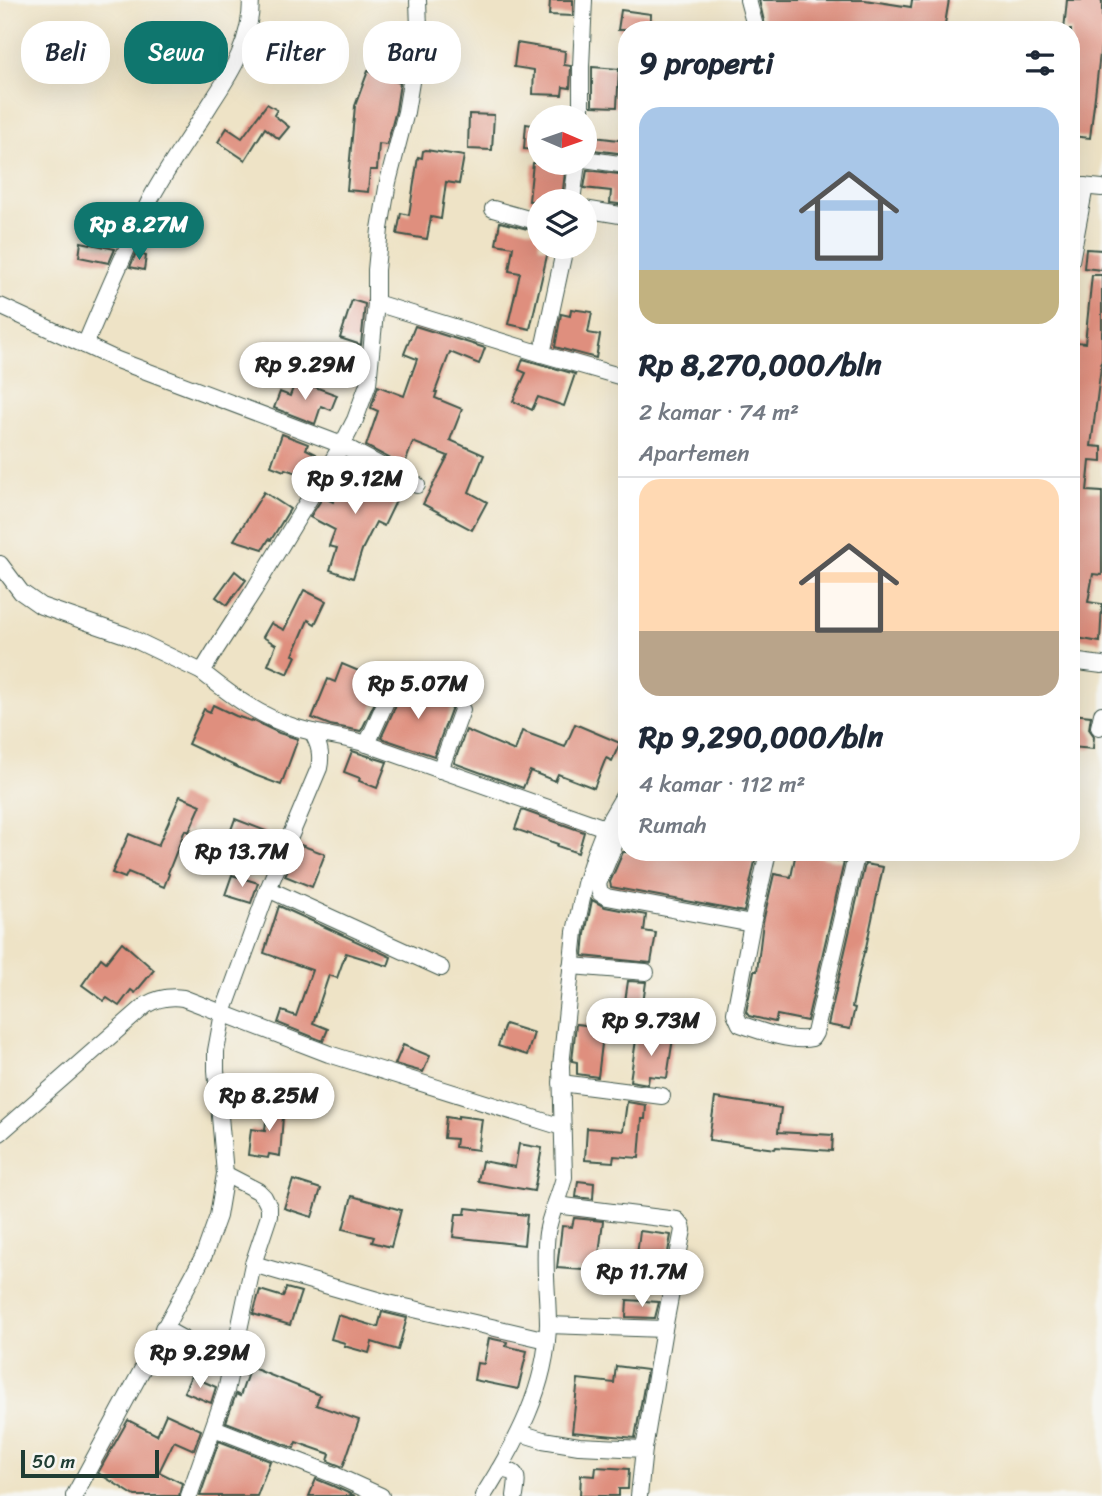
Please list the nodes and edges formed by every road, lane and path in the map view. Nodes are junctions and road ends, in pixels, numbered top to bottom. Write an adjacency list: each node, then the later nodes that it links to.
1 (251, 0): 18 (street)
2 (418, 0): 16 (street)
3 (584, 0): 6 (street)
4 (748, 0): 5 (street)
5 (754, 21)
6 (581, 105)
7 (597, 161): 8 (street)
8 (618, 164)
9 (1080, 186): 10 (street)
10 (1102, 187)
11 (494, 209): 14 (street)
12 (597, 211): 13 (street)
13 (618, 215)
14 (527, 219)
15 (562, 259): 19 (street)
16 (376, 303): 19 (street); 21 (street)
17 (0, 306): 18 (street)
18 (85, 345): 21 (street)
19 (542, 354): 20 (street)
20 (618, 376)
21 (342, 445): 22 (street); 26 (street)
22 (417, 485)
23 (0, 564): 26 (street)
24 (1080, 662): 25 (street)
25 (1102, 664)
26 (202, 672): 29 (street)
27 (391, 690): 30 (street)
28 (462, 710): 31 (street)
29 (312, 732): 30 (street); 37 (street)
30 (367, 744): 31 (street)
31 (439, 770): 33 (street)
32 (618, 806): 33 (street)
33 (605, 828): 39 (street)
34 (618, 836): 38 (street)
35 (766, 861): 38 (street)
36 (855, 861): 38 (street)
37 (268, 889): 40 (street); 42 (street)
38 (752, 924)
39 (571, 965): 41 (street); 43 (street)
40 (441, 968)
41 (646, 972)
42 (223, 1013): 45 (street); 46 (street); 47 (street)
43 (561, 1083): 44 (street); 45 (street)
44 (662, 1096)
45 (562, 1128): 48 (street)
46 (0, 1133)
47 (225, 1174): 49 (street); 50 (street)
48 (556, 1205): 51 (street); 52 (street)
49 (253, 1264): 52 (street); 53 (street)
50 (163, 1328): 53 (street); 58 (street)
51 (664, 1329): 52 (street); 56 (street)
52 (548, 1333): 55 (street)
53 (232, 1366): 54 (street)
54 (214, 1428): 59 (street); 60 (street)
55 (520, 1433): 56 (street); 57 (street)
56 (644, 1449): 63 (street)
57 (499, 1470): 61 (street); 62 (street)
58 (74, 1496)
59 (189, 1496)
60 (381, 1496)
61 (483, 1496)
62 (515, 1496)
63 (639, 1496)

